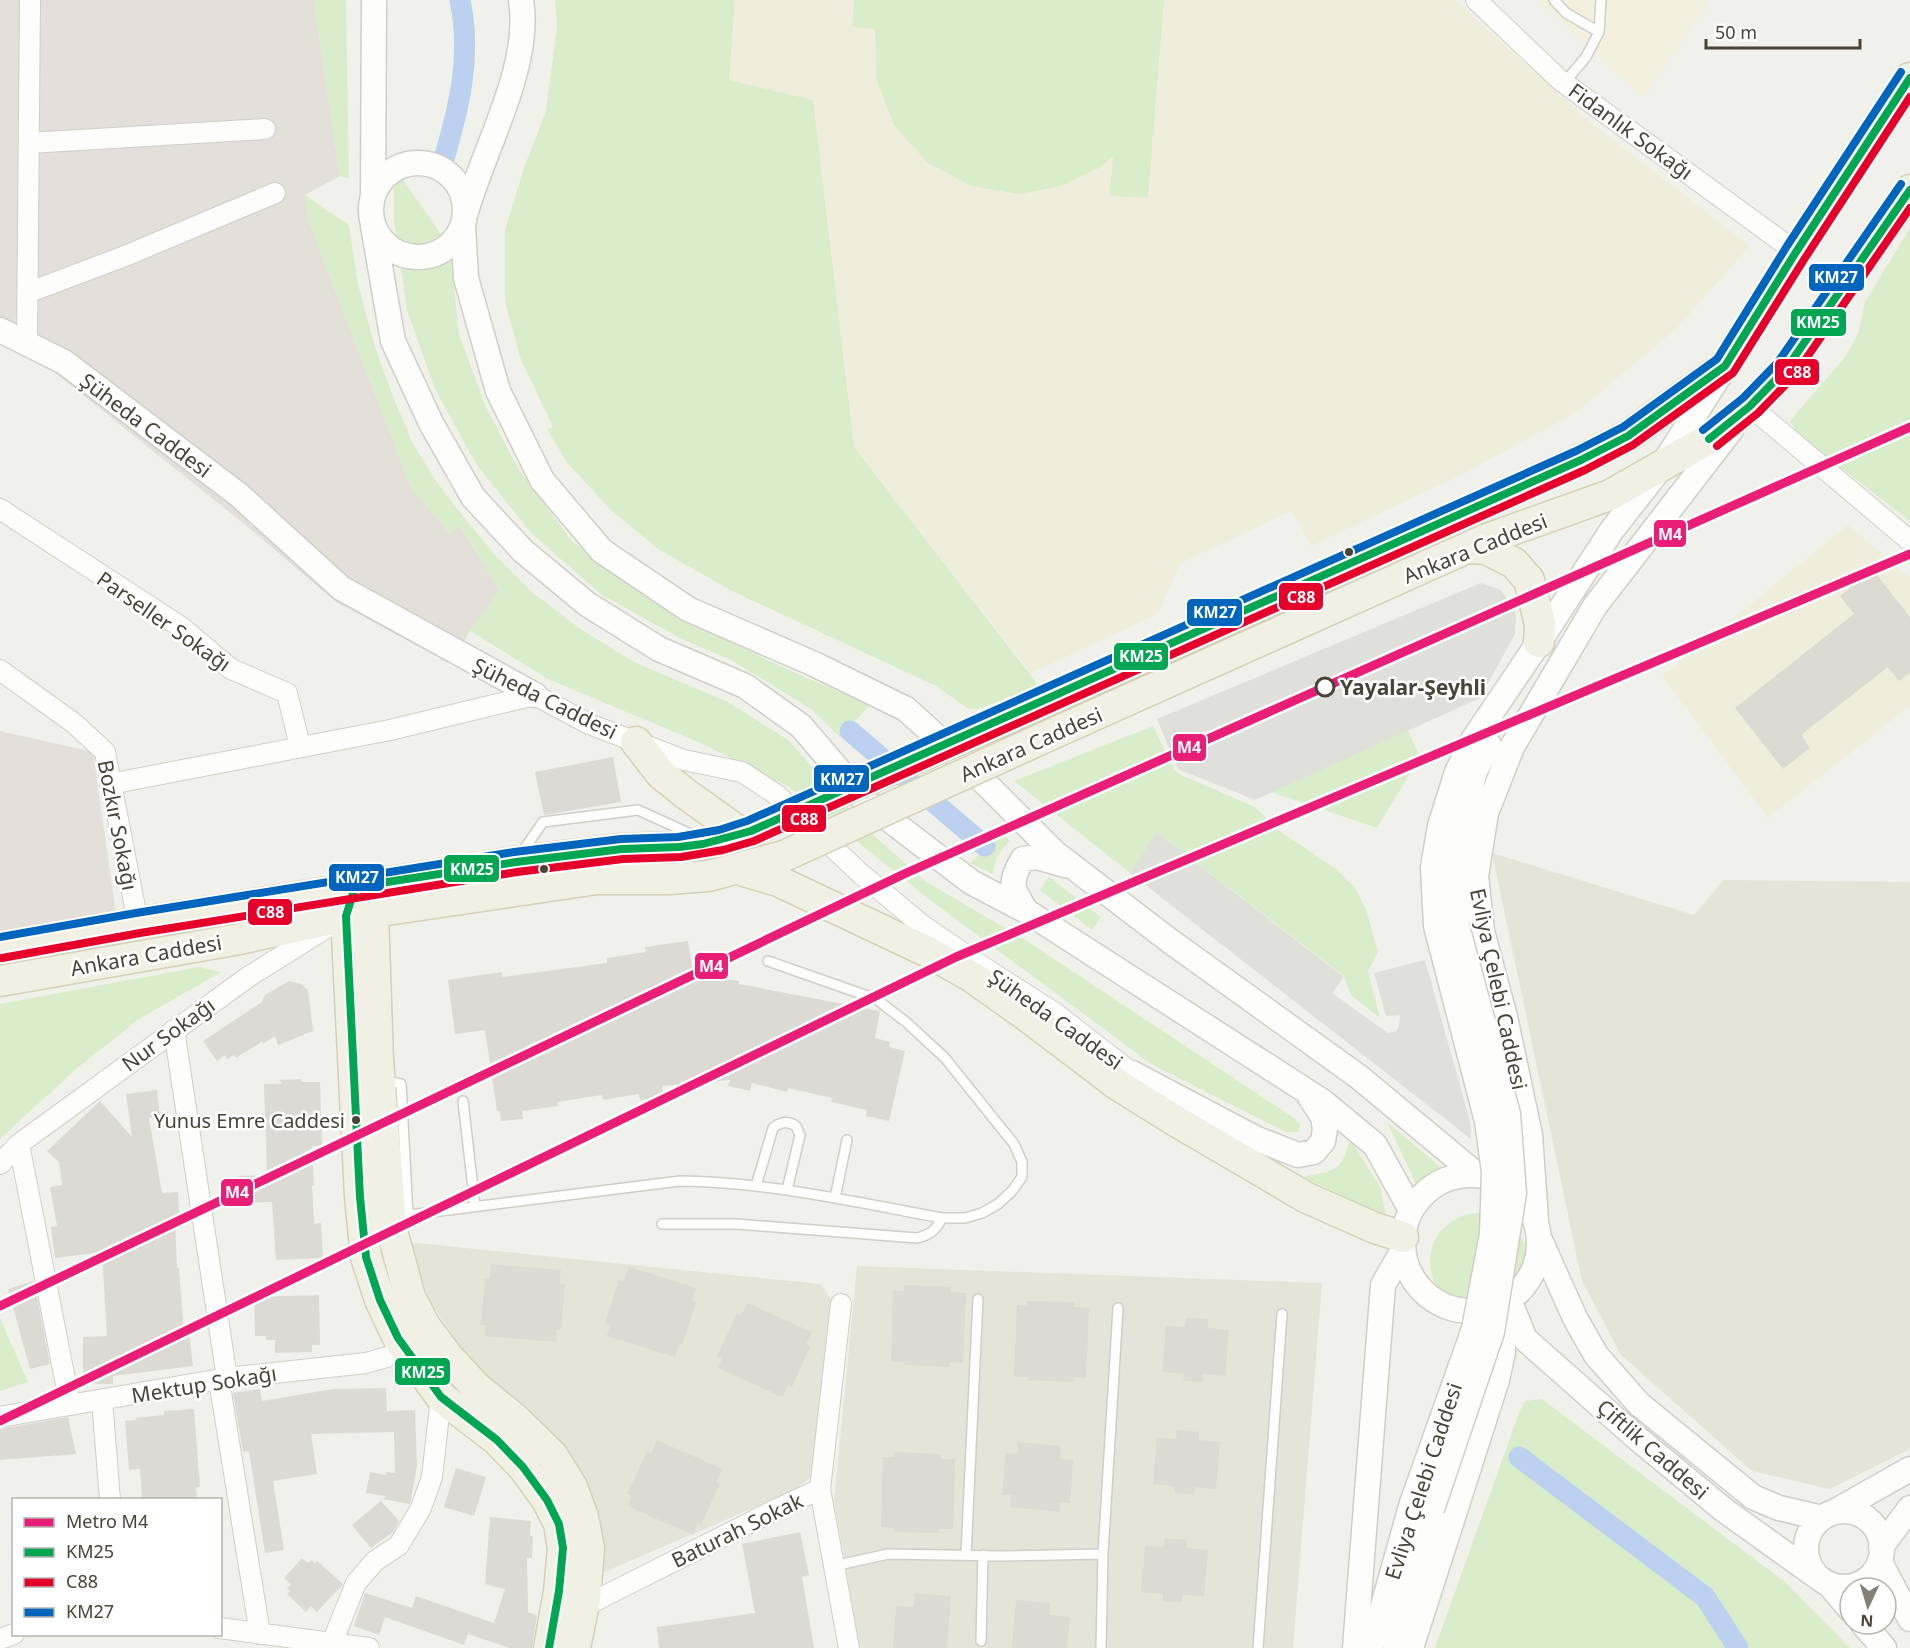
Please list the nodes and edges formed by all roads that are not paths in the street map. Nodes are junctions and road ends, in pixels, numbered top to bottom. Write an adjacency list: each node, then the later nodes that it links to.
1 (30, 0): 11 (street)
2 (374, 0): 14 (street)
3 (520, 0): 15 (street)
4 (1476, 0): 9 (street, Fidanlık Sokağı)
5 (1554, 0): 7 (lane)
6 (1601, 0): 7 (lane)
7 (1599, 32): 9 (lane)
8 (1910, 78): 17 (main road, Ankara Caddesi)
9 (1564, 83): 17 (street, Fidanlık Sokağı)
10 (265, 129): 11 (street)
11 (29, 143): 18 (street)
12 (1910, 190): 22 (main road, Ankara Caddesi)
13 (275, 193): 18 (street)
14 (373, 195): 15 (street); 16 (street)
15 (465, 219): 16 (street); 35 (street)
16 (373, 226): 38 (street)
17 (1796, 252): 21 (main road, Ankara Caddesi)
18 (27, 294): 20 (street)
19 (0, 330): 20 (street, Şüheda Caddesi)
20 (27, 344): 30 (street, Şüheda Caddesi)
21 (1725, 366): 23 (street); 34 (main road, Ankara Caddesi, bridge)
22 (1750, 406): 23 (main road, Ankara Caddesi); 24 (street, Evliya Çelebi Caddesi); 26 (street)
23 (1662, 465): 27 (main road, Ankara Caddesi); 28 (street)
24 (1694, 477): 41 (street); 63 (street, Evliya Çelebi Caddesi)
25 (0, 509): 32 (street, Parseller Sokağı)
26 (1910, 541)
27 (1467, 548): 28 (main road); 36 (main road, Ankara Caddesi, bridge)
28 (1539, 642): 41 (street)
29 (0, 670): 33 (street, Bozkır Sokağı)
30 (535, 695): 31 (street, Şüheda Caddesi); 32 (street)
31 (636, 742): 34 (main road); 48 (street, Şüheda Caddesi)
32 (300, 746): 33 (street)
33 (110, 784): 40 (street, Bozkır Sokağı)
34 (753, 829): 37 (main road, Ankara Caddesi)
35 (1075, 868): 38 (street); 55 (street)
36 (737, 869): 39 (main road, Ankara Caddesi); 51 (main road)
37 (355, 887): 39 (main road); 40 (main road, Ankara Caddesi)
38 (1026, 911): 49 (street)
39 (359, 914): 42 (main road, Ankara Caddesi); 45 (street, Nur Sokağı); 60 (main road); 70 (main road)
40 (138, 922): 43 (main road, Ankara Caddesi)
41 (1447, 926): 79 (street, Evliya Çelebi Caddesi, bridge)
42 (234, 940): 45 (street); 46 (main road, Ankara Caddesi)
43 (0, 948)
44 (768, 961): 61 (lane)
45 (248, 977): 47 (street, Nur Sokağı)
46 (0, 981)
47 (174, 1030): 53 (street, Nur Sokağı); 71 (street)
48 (1132, 1073): 49 (street); 51 (street, Şüheda Caddesi)
49 (1306, 1090): 64 (street)
50 (463, 1101): 59 (lane)
51 (1174, 1120): 64 (main road)
52 (847, 1140): 58 (lane)
53 (19, 1144): 54 (street, Nur Sokağı); 74 (street)
54 (0, 1164)
55 (1477, 1174): 63 (street); 64 (street)
56 (756, 1186): 57 (lane); 57 (lane); 59 (lane)
57 (787, 1190): 58 (lane)
58 (835, 1198): 61 (lane)
59 (475, 1206): 60 (lane)
60 (399, 1216): 89 (main road)
61 (942, 1218): 62 (lane)
62 (662, 1224)
63 (1538, 1230): 66 (street); 81 (street, Çiftlik Caddesi)
64 (1406, 1232): 66 (street); 102 (street, Evliya Çelebi Caddesi)
65 (978, 1299): 83 (lane)
66 (1505, 1303): 87 (street, Çiftlik Caddesi); 105 (street, Evliya Çelebi Caddesi)
67 (841, 1304): 77 (street, Baturah Sokak)
68 (1118, 1308): 82 (lane)
69 (1282, 1314): 101 (lane)
70 (406, 1349): 71 (street, Mektup Sokağı); 72 (main road)
71 (223, 1379): 73 (street, Mektup Sokağı); 92 (street)
72 (441, 1397): 95 (street); 97 (main road)
73 (102, 1400): 74 (street, Mektup Sokağı); 78 (street)
74 (70, 1405): 75 (street, Mektup Sokağı)
75 (0, 1417)
76 (1910, 1469): 81 (street)
77 (820, 1489): 86 (street); 89 (street, Baturah Sokak)
78 (110, 1498)
79 (1422, 1506): 103 (street, Evliya Çelebi Caddesi); 104 (street, Evliya Çelebi Caddesi)
80 (1910, 1508): 85 (street)
81 (1827, 1516): 85 (street); 87 (street)
82 (1103, 1554): 84 (lane); 100 (lane)
83 (966, 1555): 84 (lane); 86 (lane)
84 (983, 1555): 94 (lane)
85 (1881, 1555): 87 (street); 90 (street)
86 (834, 1566): 99 (street)
87 (1824, 1581): 88 (street, Çiftlik Caddesi)
88 (1838, 1596)
89 (583, 1607): 98 (main road)
90 (1910, 1619)
91 (222, 1628): 92 (street)
92 (260, 1634): 95 (street)
93 (1874, 1636): 106 (street)
94 (981, 1641)
95 (331, 1645): 96 (street)
96 (369, 1648)
97 (549, 1648)
98 (575, 1648)
99 (849, 1648)
100 (1101, 1648)
101 (1258, 1648)
102 (1355, 1648)
103 (1371, 1648)
104 (1396, 1648)
105 (1411, 1648)
106 (1884, 1648)

